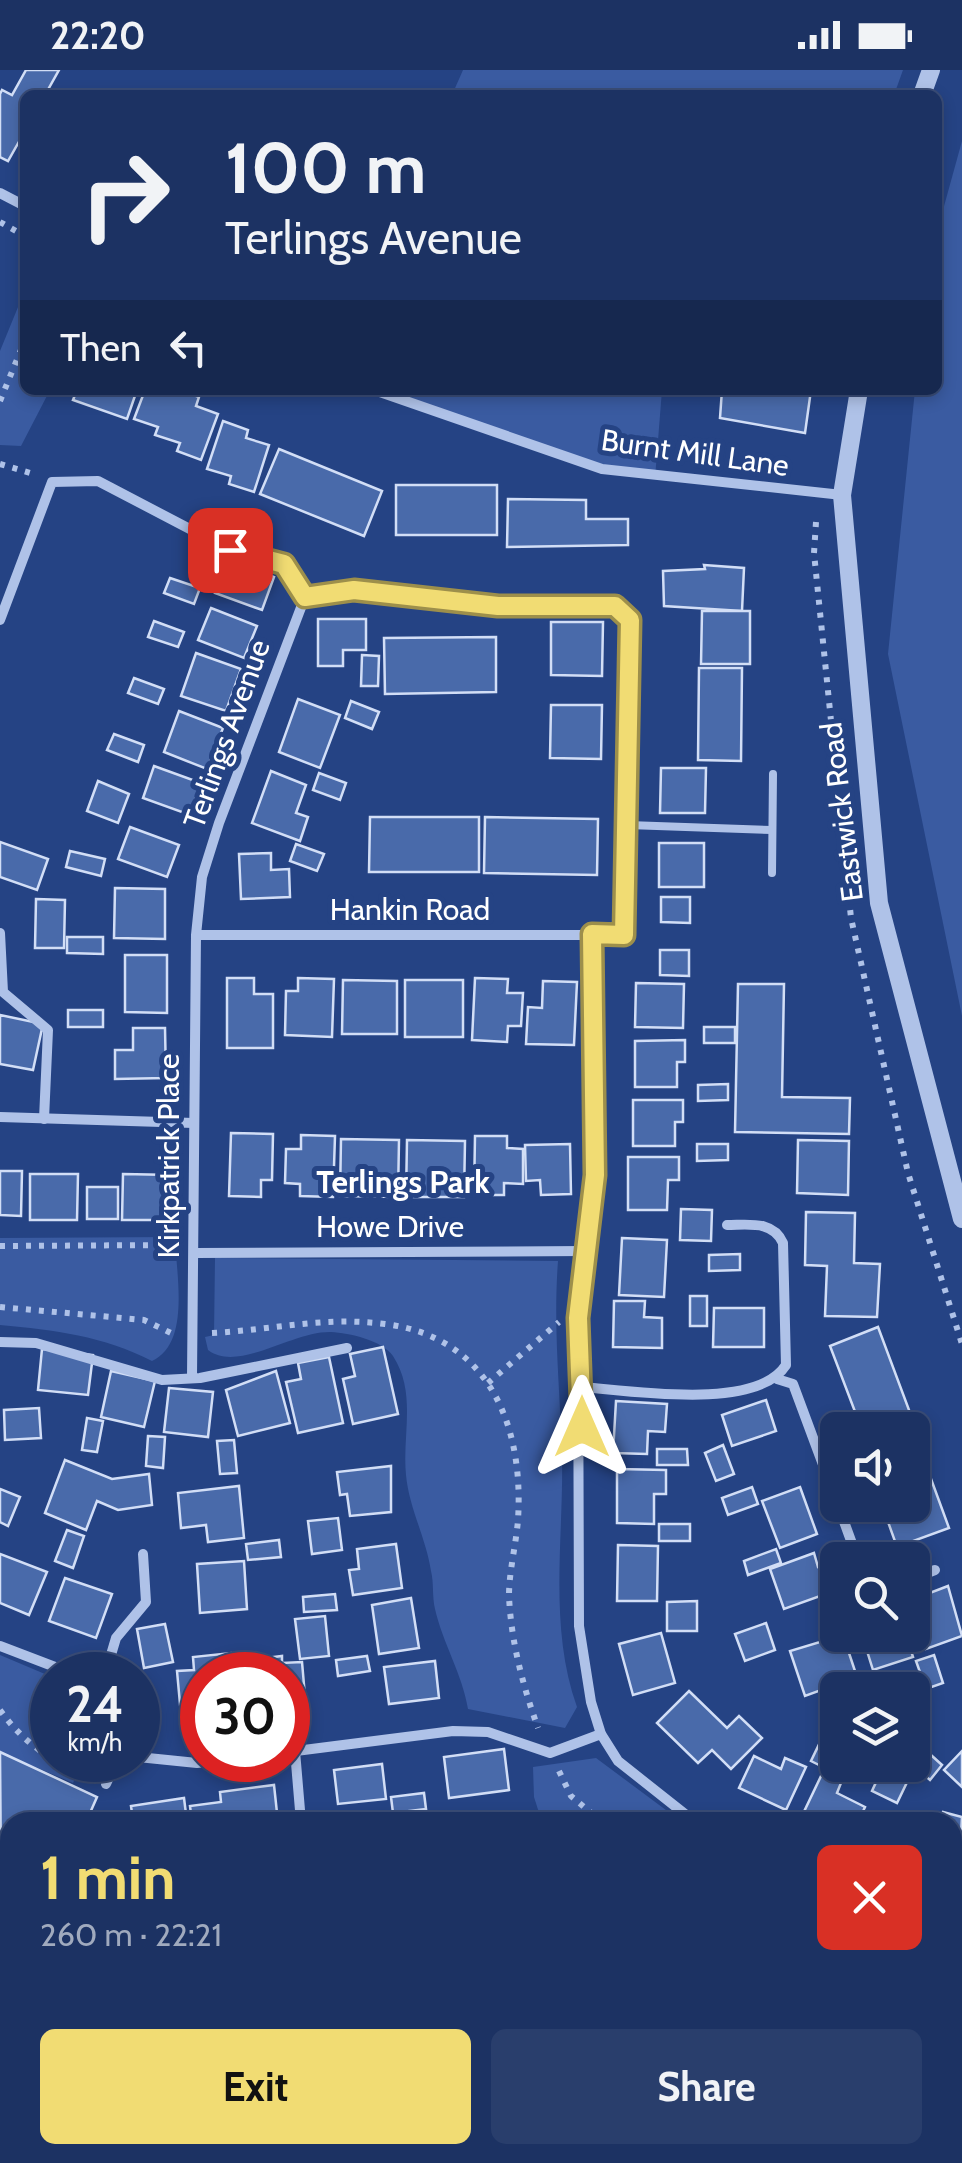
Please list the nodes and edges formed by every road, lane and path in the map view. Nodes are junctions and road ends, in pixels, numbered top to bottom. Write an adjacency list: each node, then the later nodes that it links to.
1 (20, 352): 4 (path)
2 (388, 395): 7 (street, Burnt Mill Lane)
3 (858, 395): 7 (street, Eastwick Road)
4 (0, 401)
5 (0, 464): 6 (path)
6 (52, 482): 8 (street); 9 (street)
7 (842, 495): 20 (street, Eastwick Road)
8 (305, 597): 11 (street); 16 (street, Terlings Avenue)
9 (1, 616)
10 (773, 774): 12 (lane)
11 (628, 825): 12 (lane); 15 (street, Hankin Road)
12 (772, 830): 13 (lane)
13 (772, 873)
14 (0, 933): 18 (street)
15 (592, 934): 16 (street, Hankin Road); 24 (street)
16 (196, 935): 19 (street, Kirkpatrick Place)
17 (0, 1118): 18 (street)
18 (44, 1119): 19 (street)
19 (194, 1123): 23 (street, Kirkpatrick Place)
20 (962, 1219)
21 (727, 1225): 31 (street)
22 (0, 1246): 23 (path)
23 (193, 1249): 24 (street, Howe Drive); 27 (street, Kirkpatrick Place)
24 (586, 1251): 26 (street)
25 (0, 1307): 27 (path)
26 (578, 1318): 32 (path); 33 (street)
27 (193, 1334): 30 (street, Kirkpatrick Place); 32 (path)
28 (0, 1342): 30 (street)
29 (347, 1348): 30 (street)
30 (192, 1378)
31 (778, 1379): 33 (street); 34 (street)
32 (488, 1383): 44 (path)
33 (582, 1387): 42 (street)
34 (820, 1458)
35 (144, 1554): 39 (street)
36 (935, 1570): 37 (street)
37 (930, 1572)
38 (0, 1646): 40 (street)
39 (112, 1652)
40 (30, 1657)
41 (0, 1710): 46 (path)
42 (601, 1734): 44 (street); 49 (street)
43 (310, 1750): 44 (street)
44 (550, 1753): 48 (path)
45 (295, 1782): 47 (street)
46 (106, 1784)
47 (300, 1812)
48 (590, 1812)
49 (682, 1812)

